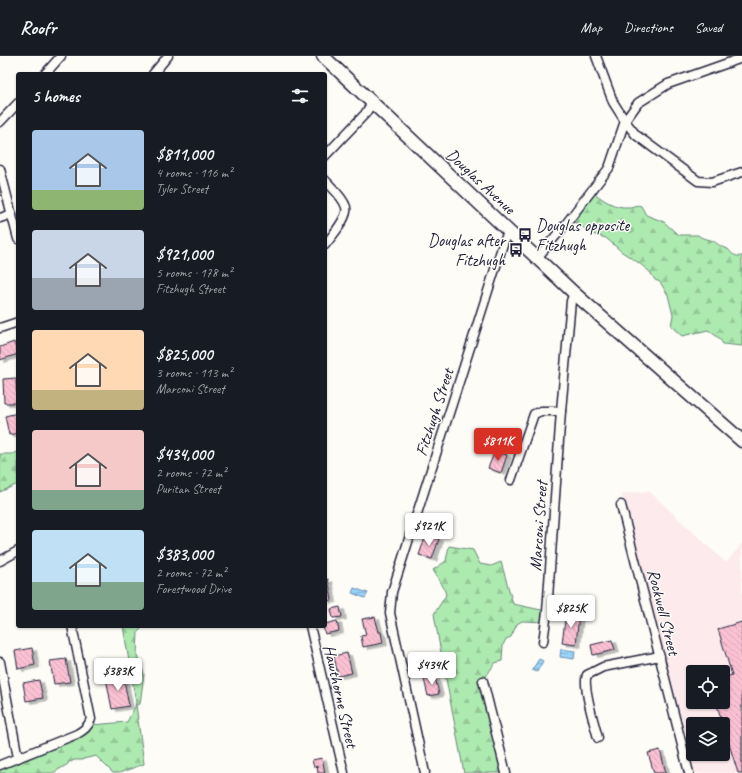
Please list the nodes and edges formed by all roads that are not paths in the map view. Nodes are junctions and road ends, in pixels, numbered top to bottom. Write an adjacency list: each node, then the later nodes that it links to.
1 (61, 56): 6 (street)
2 (168, 56): 7 (street)
3 (323, 56): 8 (main road, Douglas Avenue)
4 (596, 56): 10 (street)
5 (742, 58): 10 (street)
6 (47, 72)
7 (155, 72)
8 (372, 103): 12 (street); 19 (main road, Douglas Avenue)
9 (16, 105): 11 (street)
10 (625, 121): 14 (street); 21 (street)
11 (0, 122)
12 (327, 154)
13 (0, 169): 16 (street)
14 (742, 172)
15 (327, 182): 20 (street)
16 (12, 214): 17 (street); 18 (street)
17 (0, 218)
18 (16, 231)
19 (509, 231): 21 (main road, Douglas Avenue); 41 (street, Fitzhugh Street)
20 (327, 242)
21 (537, 258): 22 (main road, Douglas Avenue)
22 (574, 293): 25 (street, Marconi Street); 26 (main road, Douglas Avenue)
23 (16, 323): 24 (street)
24 (0, 328)
25 (561, 411): 27 (street); 33 (street, Marconi Street)
26 (742, 441)
27 (511, 480)
28 (620, 505): 34 (street, Rockwell Street)
29 (16, 552): 30 (street)
30 (0, 561)
31 (72, 628): 38 (street)
32 (310, 628): 40 (street, Hawthorne Street)
33 (543, 642)
34 (660, 656): 37 (street); 43 (street, Rockwell Street)
35 (0, 662): 38 (street)
36 (483, 681): 42 (street)
37 (598, 738)
38 (18, 758): 39 (street)
39 (0, 765)
40 (344, 773)
41 (425, 773)
42 (506, 773)
43 (689, 773)

